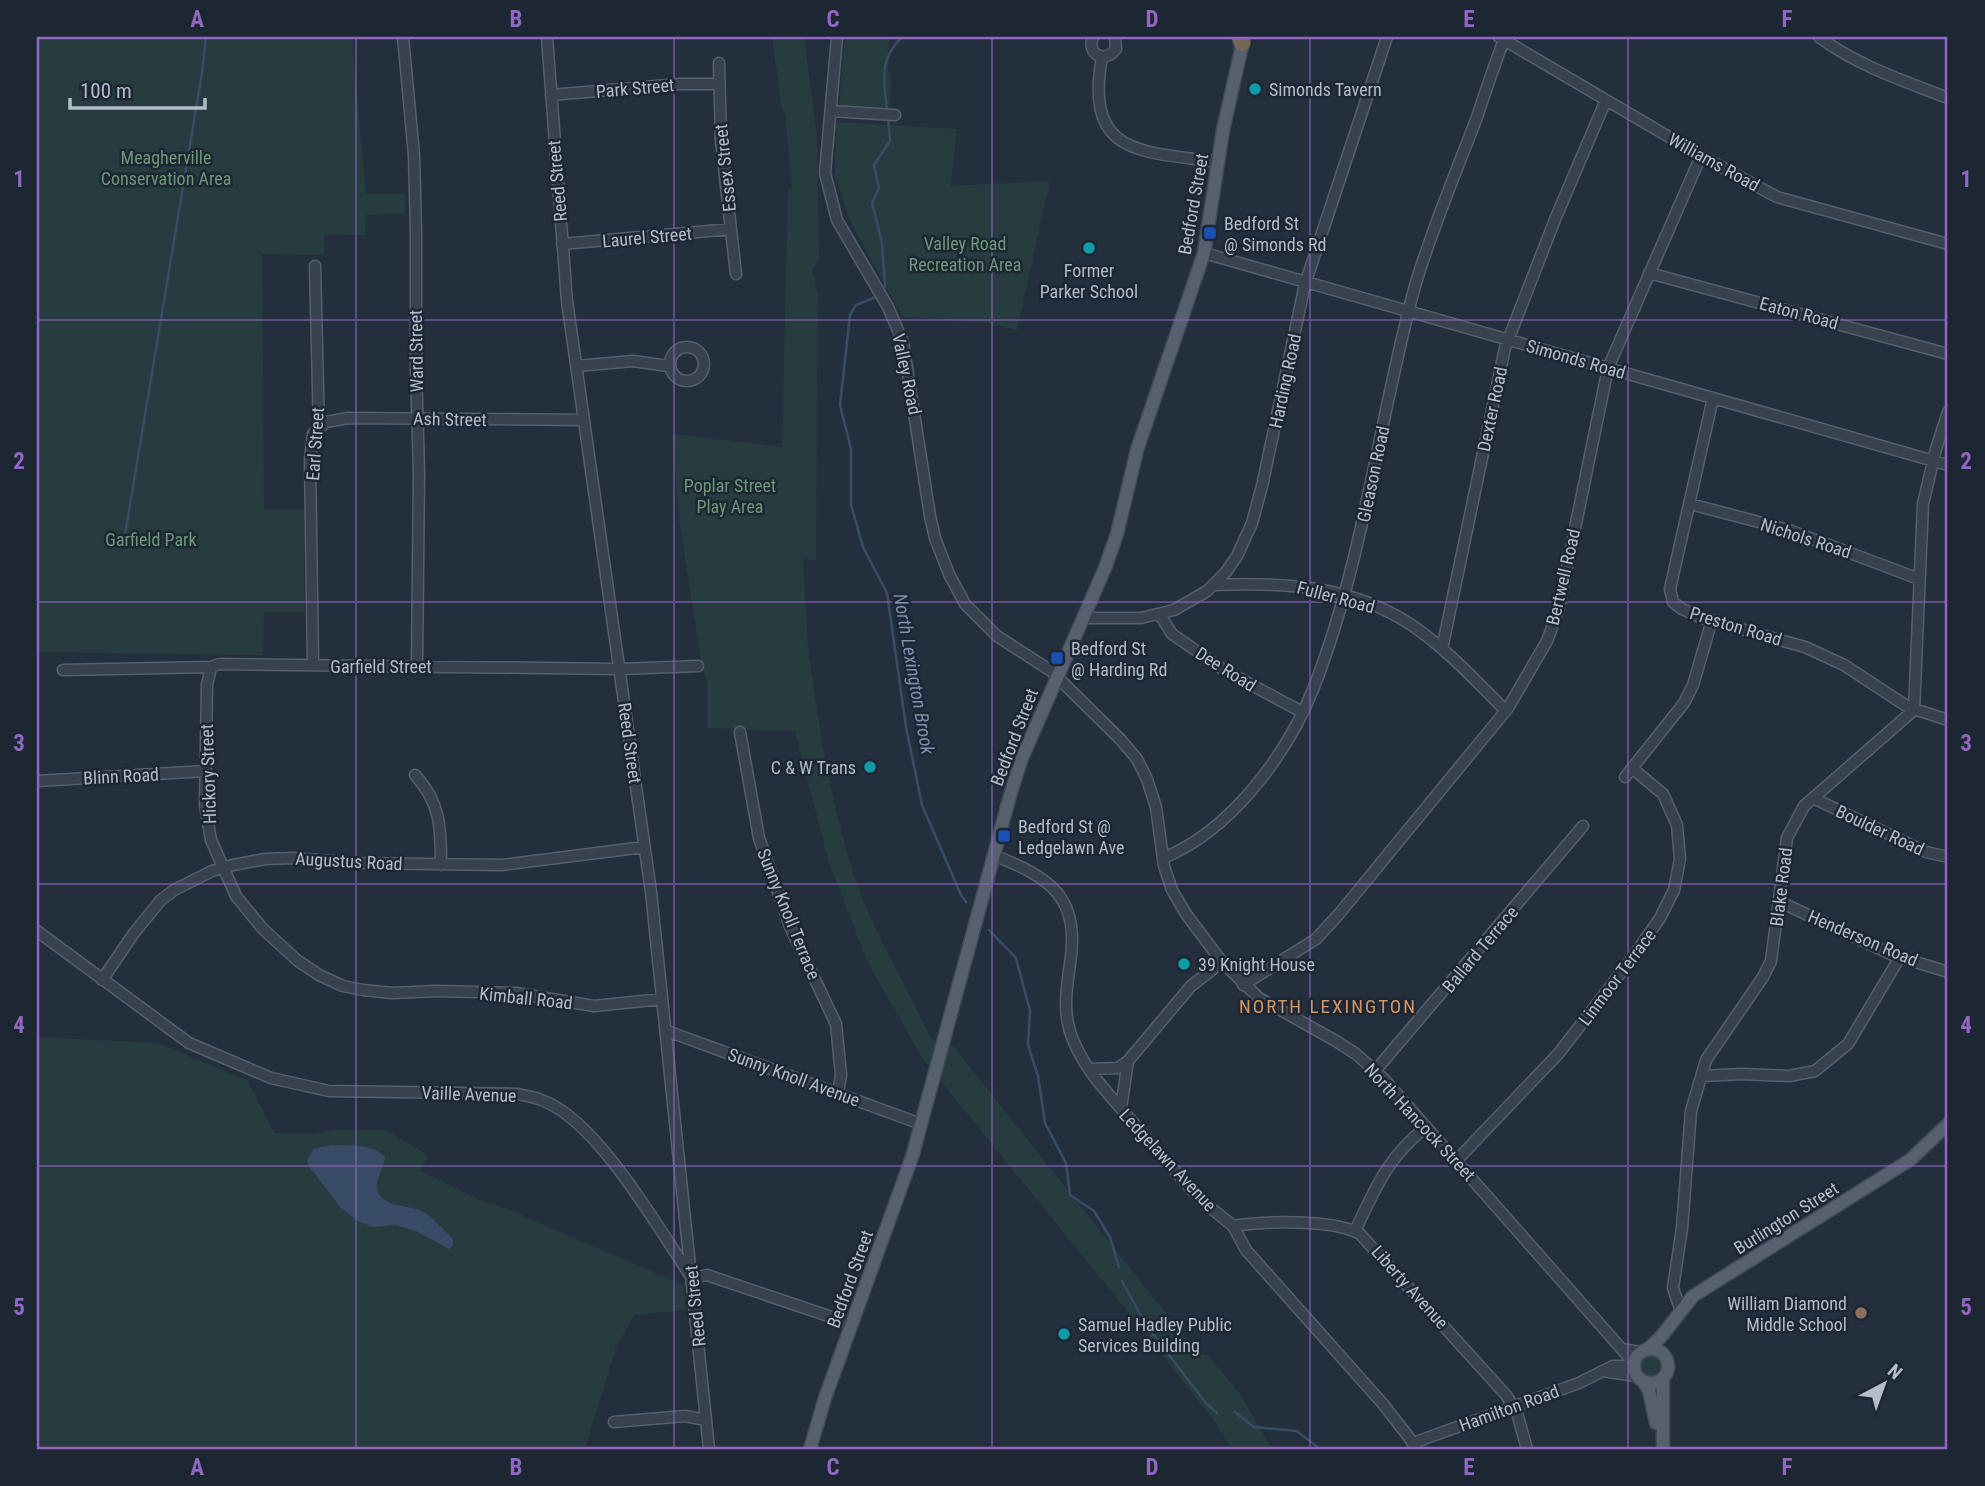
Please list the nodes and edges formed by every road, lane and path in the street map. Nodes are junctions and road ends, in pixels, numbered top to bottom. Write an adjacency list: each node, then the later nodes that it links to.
1 (403, 37): 36 (street, Ward Street)
2 (547, 37): 13 (street, Reed Street)
3 (837, 37): 16 (street, Valley Road)
4 (1093, 37): 10 (street)
5 (1115, 37): 10 (street)
6 (1387, 37): 27 (street, Harding Road)
7 (1819, 37): 14 (street)
8 (1503, 38): 15 (street, Williams Road); 28 (street, Gleason Road)
9 (1242, 39): 19 (main road, Bedford Street)
10 (1102, 57): 19 (street)
11 (719, 63): 12 (street, Essex Street)
12 (718, 84): 13 (street, Park Street); 20 (street, Essex Street)
13 (551, 95): 21 (street, Reed Street)
14 (1948, 98)
15 (1606, 100): 18 (street, Williams Road); 29 (street, Dexter Road)
16 (831, 111): 17 (street); 55 (street, Valley Road)
17 (895, 115)
18 (1700, 156): 22 (street, Williams Road); 25 (street, Bertwell Road)
19 (1218, 162): 23 (main road, Bedford Street)
20 (731, 229): 21 (street, Laurel Street); 26 (street, Essex Street)
21 (562, 244): 31 (street, Reed Street)
22 (1948, 244)
23 (1204, 253): 27 (street, Simonds Road); 46 (main road, Bedford Street)
24 (315, 266): 38 (street, Earl Street)
25 (1649, 273): 30 (street, Eaton Road); 33 (street, Bertwell Road)
26 (736, 274)
27 (1305, 284): 28 (street, Simonds Road); 43 (street, Harding Road)
28 (1409, 311): 29 (street, Simonds Road); 44 (street, Gleason Road)
29 (1509, 340): 33 (street, Simonds Road); 48 (street, Dexter Road)
30 (1948, 354)
31 (577, 366): 32 (street); 37 (street, Reed Street)
32 (668, 366)
33 (1608, 368): 34 (street, Simonds Road); 57 (street, Bertwell Road)
34 (1713, 398): 39 (street, Simonds Road); 41 (street, Preston Road)
35 (1948, 412): 39 (street)
36 (418, 418): 37 (street, Ash Street); 38 (street, Ash Street); 50 (street, Ward Street)
37 (584, 420): 53 (street, Reed Street)
38 (319, 429): 49 (street, Earl Street)
39 (1934, 461): 40 (street, Simonds Road); 42 (street)
40 (1948, 465)
41 (1690, 505): 42 (street, Nichols Road); 47 (street, Preston Road)
42 (1919, 579): 56 (street)
43 (1213, 585): 44 (street, Fuller Road); 45 (street, Harding Road)
44 (1343, 596): 48 (street, Fuller Road); 58 (street, Gleason Road)
45 (1160, 615): 46 (street, Harding Road); 58 (street, Dee Road)
46 (1083, 618): 55 (main road, Bedford Street)
47 (1712, 620): 56 (street, Preston Road); 61 (street)
48 (1442, 649): 57 (street, Fuller Road)
49 (313, 665): 50 (street, Garfield Street); 52 (street, Garfield Street)
50 (417, 666): 53 (street, Garfield Street)
51 (698, 666): 53 (street, Garfield Street)
52 (211, 667): 54 (street, Garfield Street); 62 (street, Hickory Street)
53 (620, 669): 68 (street, Reed Street)
54 (63, 670)
55 (1057, 677): 69 (main road, Bedford Street); 71 (street, North Hancock Street)
56 (1914, 710): 59 (street, Preston Road); 66 (street, Blake Road)
57 (1506, 711): 80 (street, Bertwell Road)
58 (1302, 712): 71 (street, Gleason Road)
59 (1948, 720)
60 (740, 732): 88 (street, Sunny Knoll Terrace)
61 (1632, 768): 64 (street); 93 (street, Linmoor Terrace)
62 (206, 771): 65 (street, Blinn Road); 73 (street, Hickory Street)
63 (415, 775): 72 (street)
64 (1625, 777)
65 (37, 781)
66 (1813, 798): 70 (street, Boulder Road); 74 (street, Blake Road)
67 (1583, 826): 86 (street, Ballard Terrace)
68 (644, 847): 72 (street, Augustus Road); 82 (street, Reed Street)
69 (993, 855): 85 (street, Ledgelawn Avenue); 90 (main road, Bedford Street)
70 (1948, 857)
71 (1163, 858): 77 (street, North Hancock Street)
72 (441, 865): 73 (street, Augustus Road)
73 (222, 868): 79 (street, Augustus Road); 81 (street, Hickory Street)
74 (1778, 901): 76 (street, Henderson Road); 87 (street, Blake Road)
75 (37, 932): 79 (street, Vaille Avenue)
76 (1900, 957): 78 (street, Henderson Road); 87 (street)
77 (1222, 962): 80 (street, North Hancock Street); 84 (street)
78 (1948, 972)
79 (102, 980): 97 (street, Vaille Avenue)
80 (1243, 985): 86 (street, North Hancock Street)
81 (390, 993): 82 (street, Kimball Road)
82 (662, 999): 83 (street, Reed Street)
83 (667, 1031): 88 (street, Sunny Knoll Avenue); 96 (street, Reed Street)
84 (1128, 1060): 85 (street); 89 (street)
85 (1089, 1069): 89 (street, Ledgelawn Avenue)
86 (1375, 1071): 92 (street, North Hancock Street)
87 (1702, 1076): 99 (street, Blake Road)
88 (838, 1093): 90 (street, Sunny Knoll Avenue)
89 (1121, 1108): 94 (street, Ledgelawn Avenue)
90 (921, 1124): 100 (main road, Bedford Street)
91 (1948, 1124): 99 (main road, Burlington Street)
92 (1426, 1127): 93 (street, North Hancock Street); 95 (street)
93 (1457, 1161): 102 (street, North Hancock Street)
94 (1233, 1226): 95 (street, Liberty Avenue); 107 (street, Ledgelawn Avenue)
95 (1355, 1231): 104 (street, Liberty Avenue)
96 (687, 1232): 97 (street); 98 (street, Reed Street)
97 (667, 1241): 98 (street, Vaille Avenue)
98 (692, 1278): 100 (street); 105 (street, Reed Street)
99 (1681, 1311): 101 (main road); 102 (main road, Burlington Street)
100 (852, 1324): 110 (main road, Bedford Street)
101 (1665, 1355): 102 (main road); 103 (main road)
102 (1640, 1364): 103 (main road); 104 (street, Hamilton Road); 108 (main road)
103 (1663, 1379): 108 (main road)
104 (1514, 1407): 107 (street, Hamilton Road); 111 (street, Liberty Avenue)
105 (706, 1420): 106 (street); 109 (street, Reed Street)
106 (614, 1422)
107 (1414, 1446)
108 (1663, 1448)
109 (709, 1449)
110 (810, 1449)
111 (1527, 1449)

